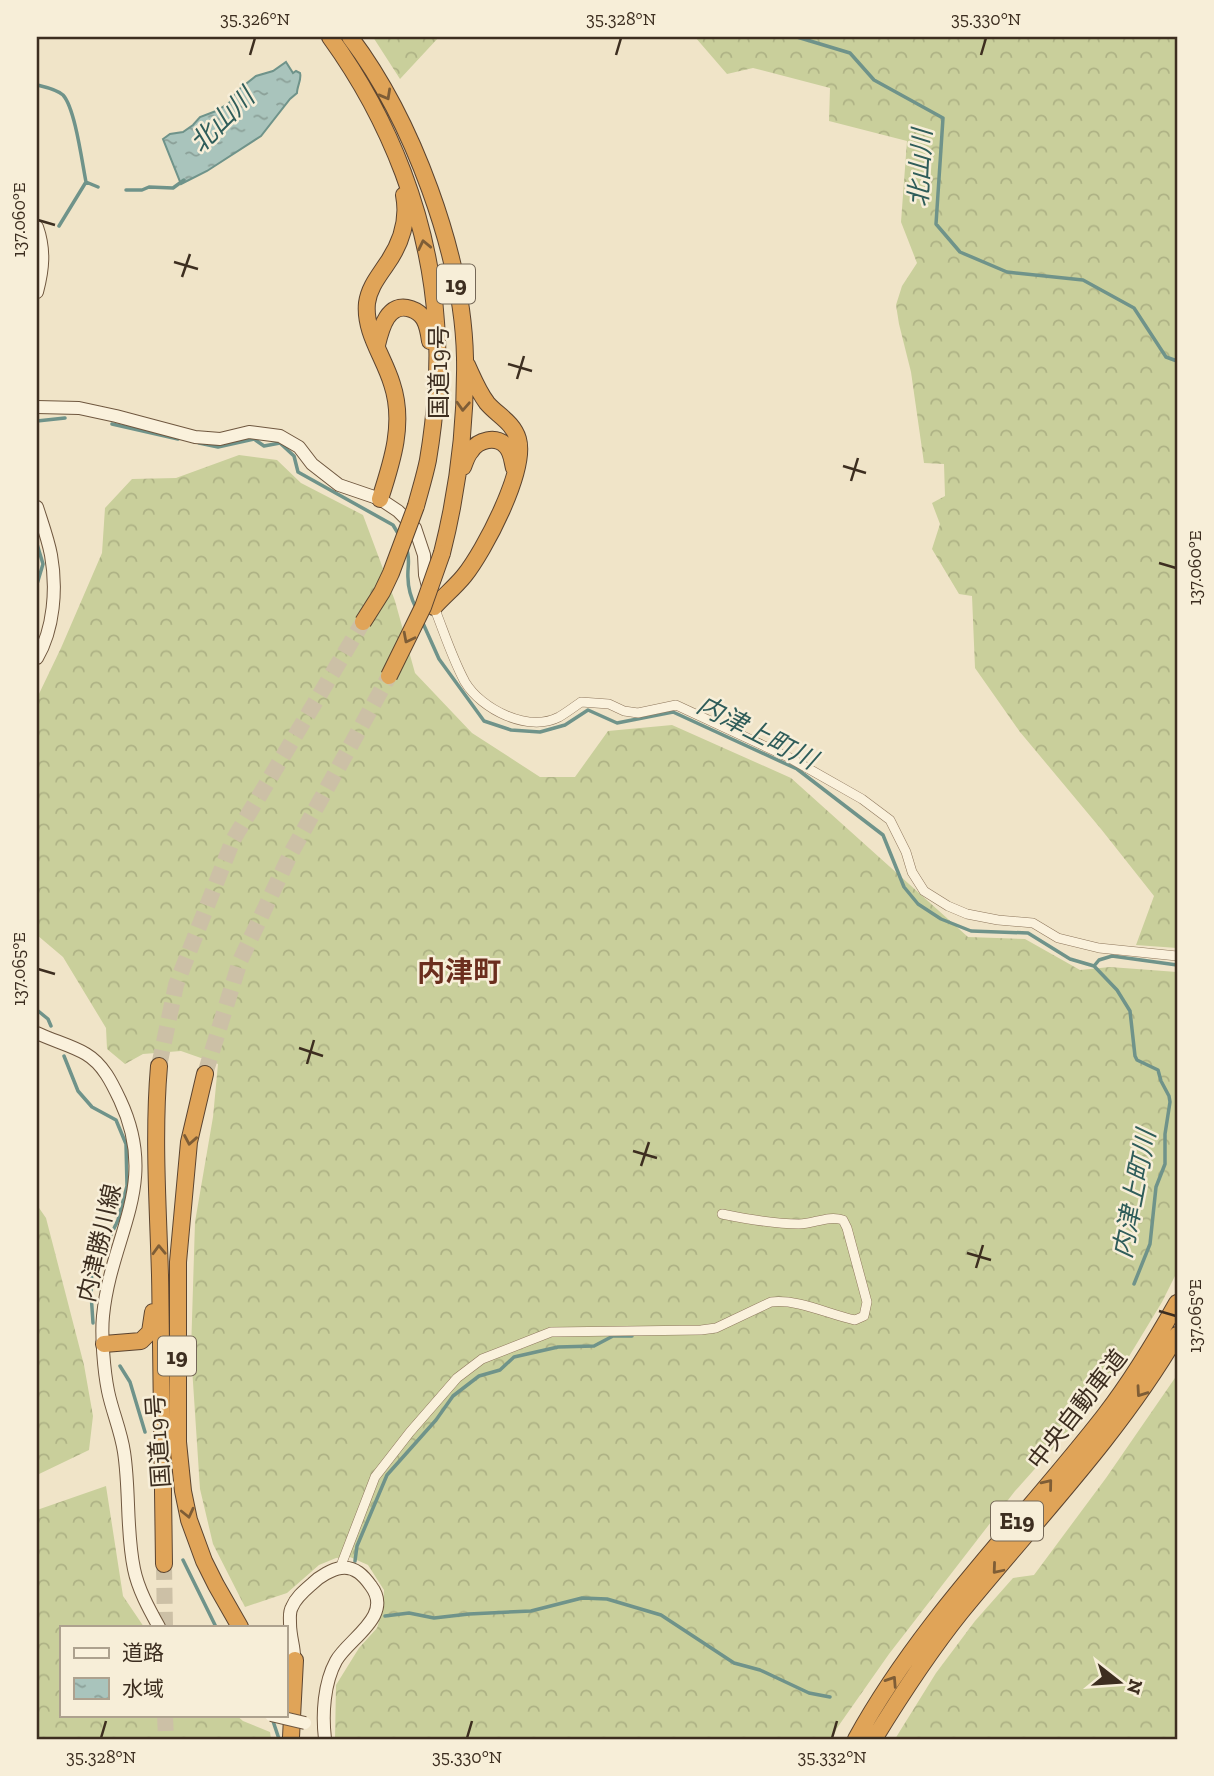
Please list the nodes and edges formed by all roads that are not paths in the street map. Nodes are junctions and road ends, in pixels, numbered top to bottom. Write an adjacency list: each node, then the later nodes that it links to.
1 (330, 37): 3 (highway, 国道19号 / 19)
2 (350, 37): 7 (highway, 国道19号 / 19, one-way to 7)
3 (397, 155): 6 (highway); 8 (highway, 国道19号 / 19, one-way to 3)
4 (37, 227): 5 (main road)
5 (37, 292)
6 (377, 345): 8 (highway); 12 (highway)
7 (465, 358): 10 (highway); 11 (highway, 国道19号 / 19, one-way to 11)
8 (436, 368): 15 (highway, 国道19号 / 19, bridge)
9 (37, 407): 12 (main road)
10 (515, 474): 11 (highway); 14 (highway)
11 (458, 475): 17 (highway, 国道19号 / 19, one-way to 17, bridge)
12 (380, 499): 14 (main road)
13 (37, 507): 16 (main road)
14 (434, 607): 18 (street)
15 (363, 622)
16 (37, 658)
17 (389, 676)
18 (1177, 956)
19 (37, 1033): 27 (main road, 内津勝川線)
20 (159, 1066): 23 (highway, 国道19号 / 19, one-way to 20)
21 (205, 1074): 32 (highway, 国道19号 / 19, one-way to 32)
22 (722, 1214): 30 (street)
23 (160, 1276): 26 (highway); 28 (highway, 国道19号 / 19)
24 (1177, 1303): 40 (highway, 中央自動車道 / E19, one-way to 24)
25 (1177, 1335): 41 (highway, 中央自動車道 / E19, one-way to 41)
26 (141, 1341): 27 (highway); 28 (highway)
27 (104, 1344): 31 (main road, 内津勝川線)
28 (162, 1415): 29 (highway, 国道19号 / 19)
29 (164, 1563)
30 (340, 1568): 33 (main road); 37 (main road)
31 (159, 1626)
32 (239, 1626)
33 (295, 1660): 34 (main road); 38 (highway)
34 (287, 1675)
35 (275, 1716): 37 (main road, bridge)
36 (282, 1716): 38 (highway)
37 (323, 1724): 39 (main road)
38 (291, 1738)
39 (325, 1739)
40 (856, 1739)
41 (874, 1739)

